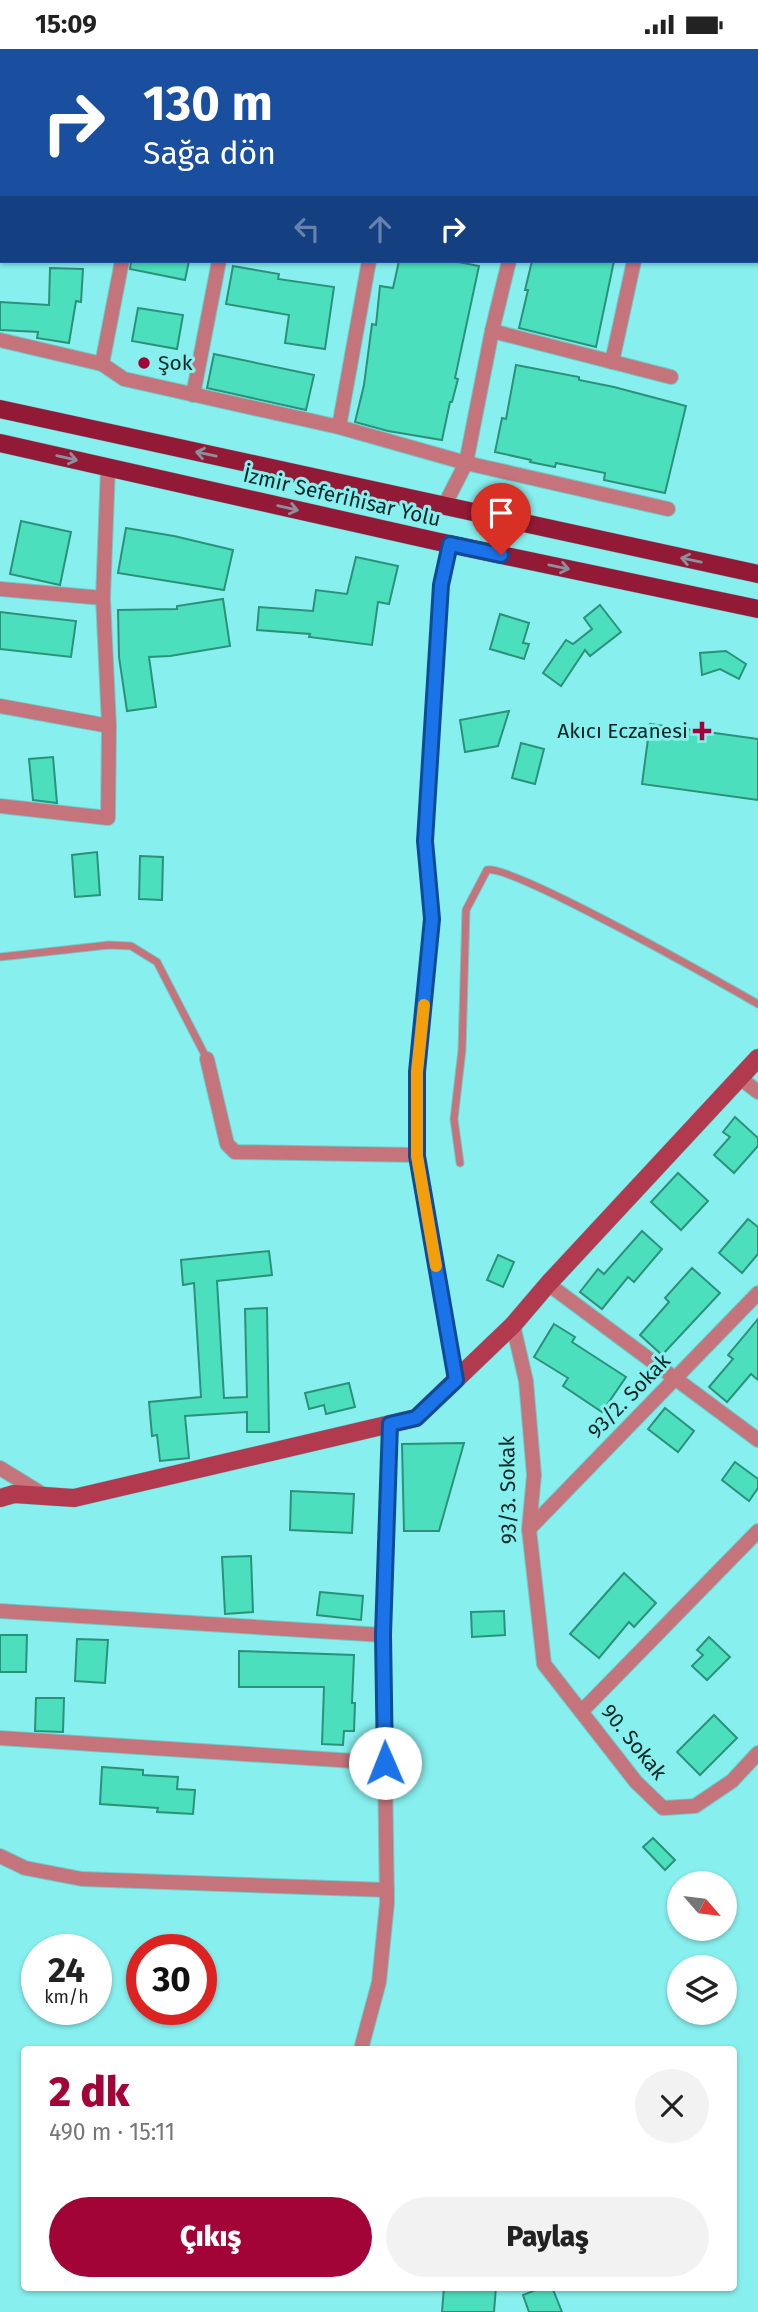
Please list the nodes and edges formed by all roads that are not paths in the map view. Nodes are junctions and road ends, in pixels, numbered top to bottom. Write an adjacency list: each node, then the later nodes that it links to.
1 (122, 263): 9 (street)
2 (219, 263): 11 (street)
3 (369, 263): 13 (street)
4 (509, 263): 6 (street)
5 (634, 263): 8 (street)
6 (492, 331): 8 (street); 15 (street)
7 (0, 340): 9 (street)
8 (612, 362): 10 (street)
9 (102, 364): 11 (street)
10 (671, 377)
11 (193, 395): 13 (street)
12 (0, 409): 17 (main road, İzmir Seferihisar Yolu, one-way to 12)
13 (339, 427): 15 (street)
14 (0, 443): 16 (main road, İzmir Seferihisar Yolu, one-way to 16)
15 (466, 463): 17 (street); 18 (street)
16 (108, 467): 19 (main road, İzmir Seferihisar Yolu, one-way to 19); 22 (street)
17 (444, 506): 20 (main road, İzmir Seferihisar Yolu, one-way to 17)
18 (668, 509)
19 (450, 544): 23 (main road, İzmir Seferihisar Yolu, one-way to 23); 33 (street)
20 (758, 574)
21 (0, 589): 22 (street)
22 (103, 598): 25 (street)
23 (758, 609)
24 (0, 706): 25 (street)
25 (109, 726): 26 (street)
26 (0, 806)
27 (0, 957): 30 (lane)
28 (758, 1004): 34 (lane)
29 (758, 1058): 31 (street)
30 (207, 1059): 33 (street)
31 (740, 1078): 32 (street); 35 (street)
32 (758, 1092)
33 (417, 1156): 39 (street)
34 (460, 1163)
35 (548, 1284): 37 (street); 38 (street)
36 (758, 1293): 38 (street, 93/2. Sokak)
37 (513, 1325): 39 (street); 45 (street, 93/3. Sokak)
38 (676, 1378): 41 (street); 45 (street, 93/2. Sokak)
39 (456, 1380): 40 (street)
40 (390, 1424): 43 (street); 48 (street)
41 (758, 1440)
42 (0, 1468): 43 (street)
43 (44, 1496): 44 (street)
44 (0, 1498)
45 (529, 1529): 49 (street, 93/3. Sokak)
46 (758, 1531): 49 (street)
47 (0, 1611): 48 (street)
48 (383, 1635): 52 (street)
49 (582, 1711): 51 (street, 90. Sokak)
50 (0, 1738): 52 (street)
51 (758, 1753)
52 (385, 1763): 54 (street)
53 (0, 1856): 54 (street)
54 (387, 1890): 55 (street)
55 (362, 2046)

